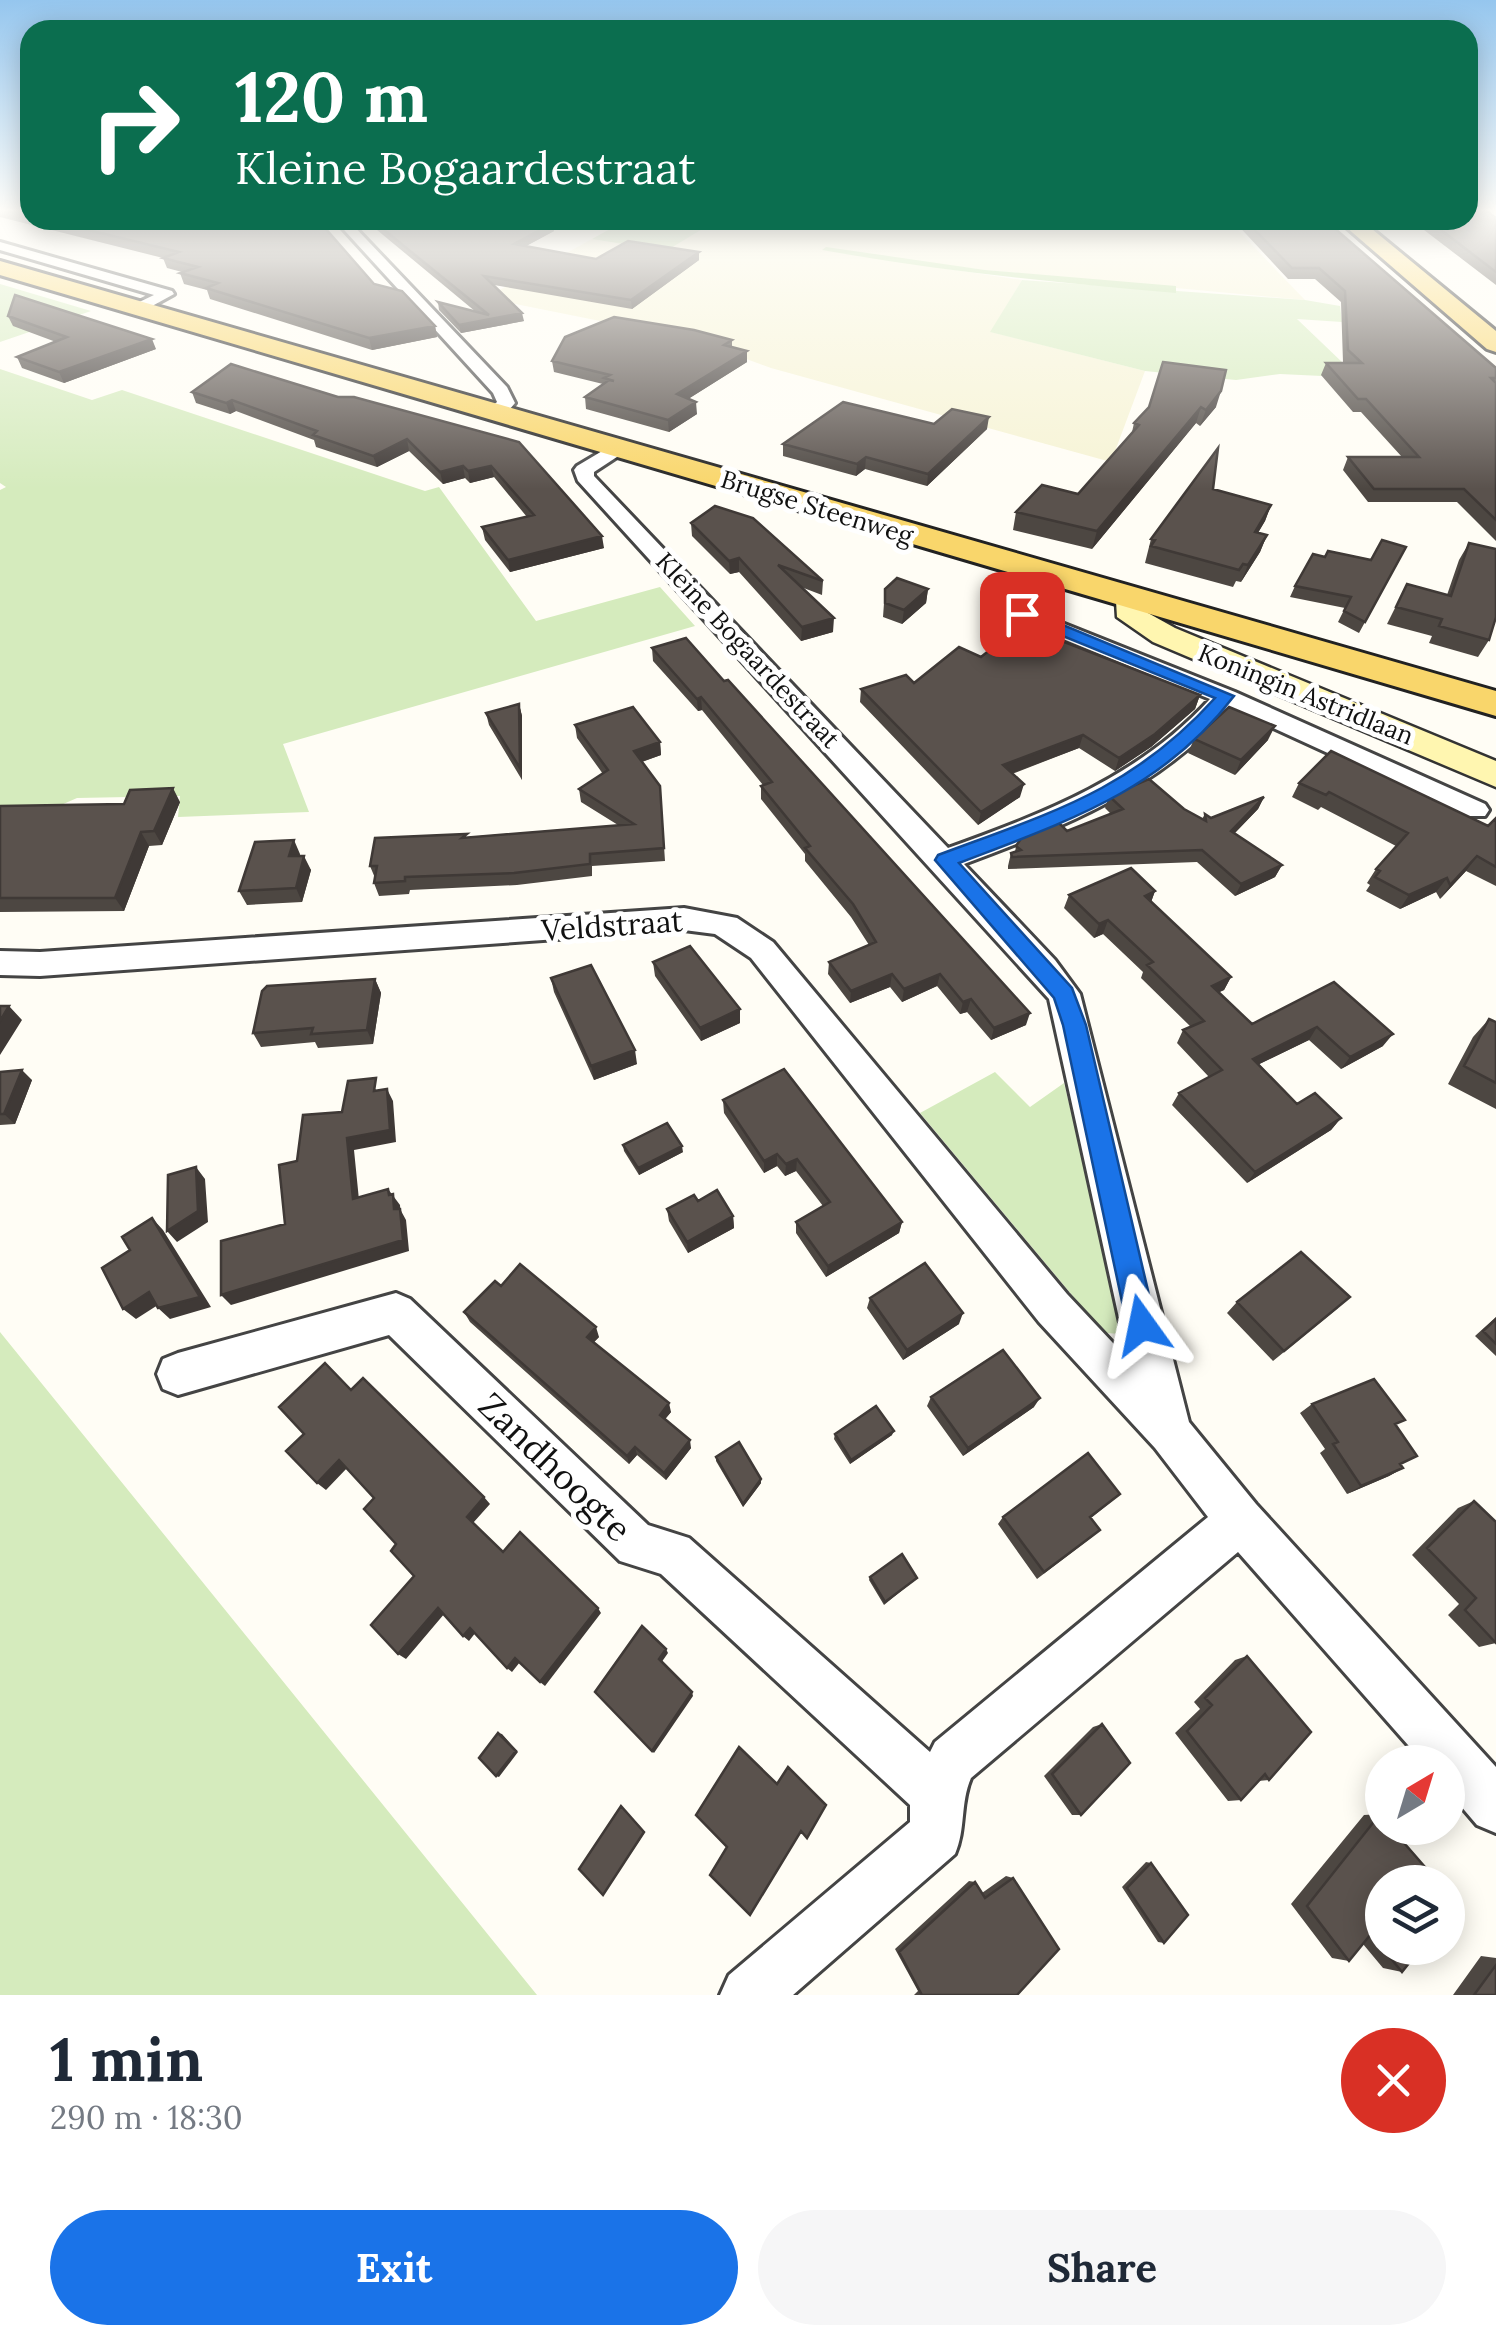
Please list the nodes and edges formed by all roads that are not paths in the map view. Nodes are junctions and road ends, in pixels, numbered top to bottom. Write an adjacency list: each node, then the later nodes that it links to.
1 (118, 302): 5 (main road, Brugse Steenweg)
2 (150, 302): 5 (street)
3 (418, 302): 7 (street)
4 (1446, 302): 6 (main road)
5 (138, 308): 7 (main road, Brugse Steenweg)
6 (1496, 344)
7 (494, 412): 8 (main road, Brugse Steenweg)
8 (619, 447): 9 (main road, Brugse Steenweg); 15 (street, Kleine Bogaardestraat)
9 (1132, 600): 12 (main road, Brugse Steenweg); 13 (main road, Koningin Astridlaan)
10 (1022, 614): 11 (street)
11 (1226, 696): 14 (street); 15 (street)
12 (1496, 704)
13 (1496, 775)
14 (1474, 810)
15 (945, 860): 18 (street, Kleine Bogaardestraat)
16 (0, 964): 18 (street, Veldstraat)
17 (178, 1374): 20 (street, Zandhoogte)
18 (1170, 1434): 19 (street, Kleine Bogaardestraat)
19 (1240, 1520): 20 (street); 21 (street, Kleine Bogaardestraat)
20 (937, 1794): 22 (street)
21 (1496, 1806)
22 (749, 1995)

